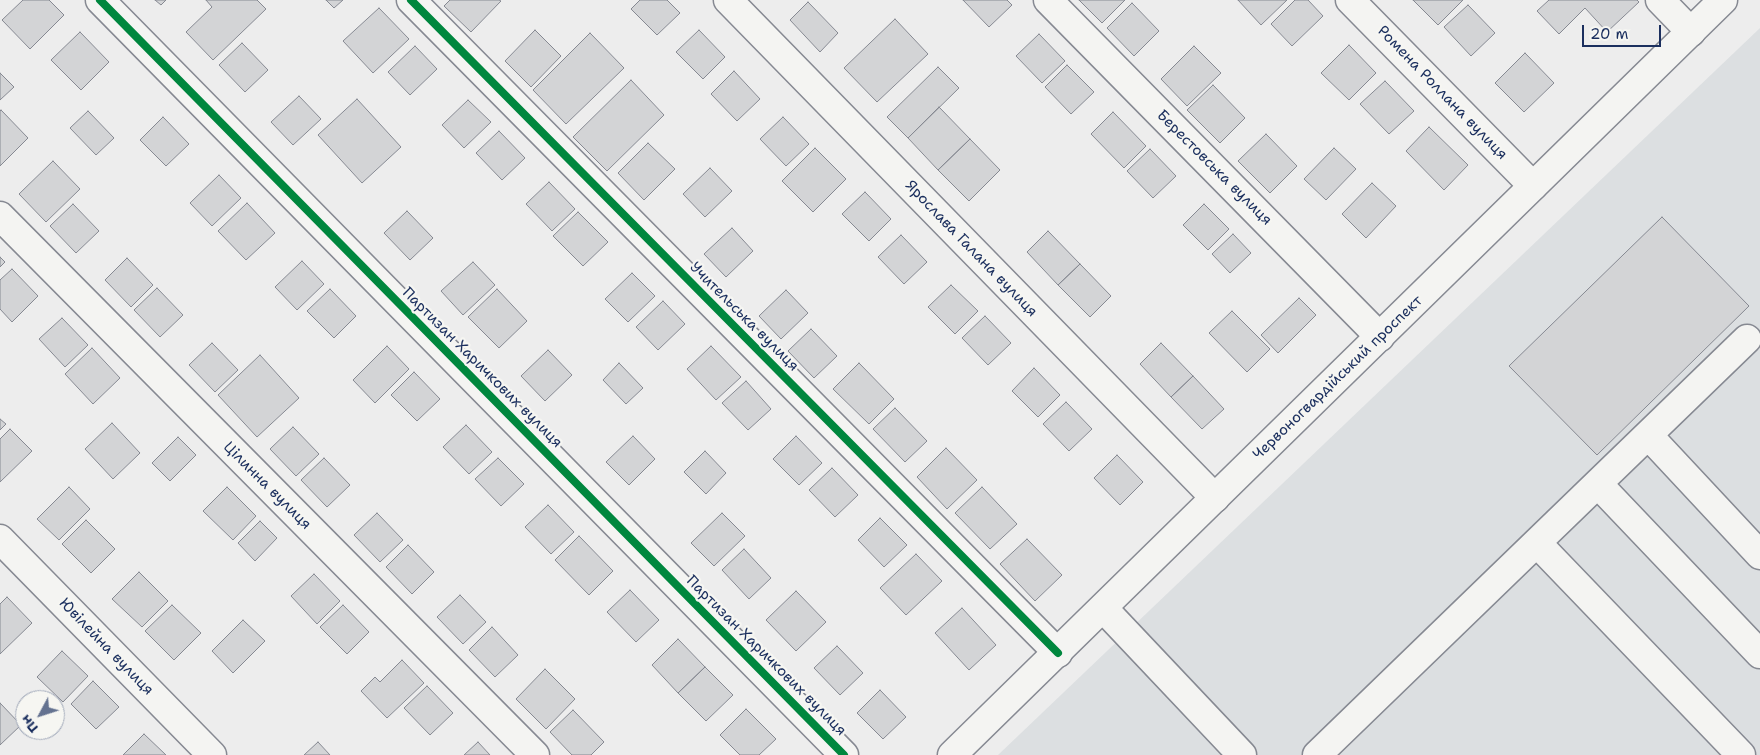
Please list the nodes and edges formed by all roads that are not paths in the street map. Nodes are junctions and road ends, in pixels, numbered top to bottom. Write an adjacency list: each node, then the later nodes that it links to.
1 (100, 0): 24 (street, Партизан Харичкових вулиця)
2 (412, 0): 20 (street, Учительська вулиця)
3 (728, 0): 15 (street, Ярослава Галана вулиця)
4 (1048, 0): 11 (street, Берестовська вулиця)
5 (1350, 0): 9 (street, Ромена Роллана вулиця)
6 (1660, 0): 8 (street)
7 (1723, 0): 8 (street, Червоногвардійський проспект)
8 (1691, 32): 9 (street, Червоногвардійський проспект)
9 (1533, 186): 11 (street, Червоногвардійський проспект)
10 (0, 216): 23 (street, Цілинна вулиця)
11 (1380, 336): 15 (street, Червоногвардійський проспект)
12 (1748, 339): 13 (street)
13 (1648, 435): 14 (street); 18 (street)
14 (1598, 484): 17 (street); 21 (street)
15 (1215, 498): 19 (street, Червоногвардійський проспект)
16 (0, 539): 22 (street, Ювілейна вулиця)
17 (1537, 543): 27 (street); 28 (street)
18 (1760, 555)
19 (1103, 608): 20 (street, Червоногвардійський проспект); 26 (street)
20 (1058, 653): 25 (street, Червоногвардійський проспект)
21 (1760, 654)
22 (212, 755)
23 (534, 755)
24 (844, 755)
25 (952, 755)
26 (1242, 755)
27 (1317, 755)
28 (1741, 755)

